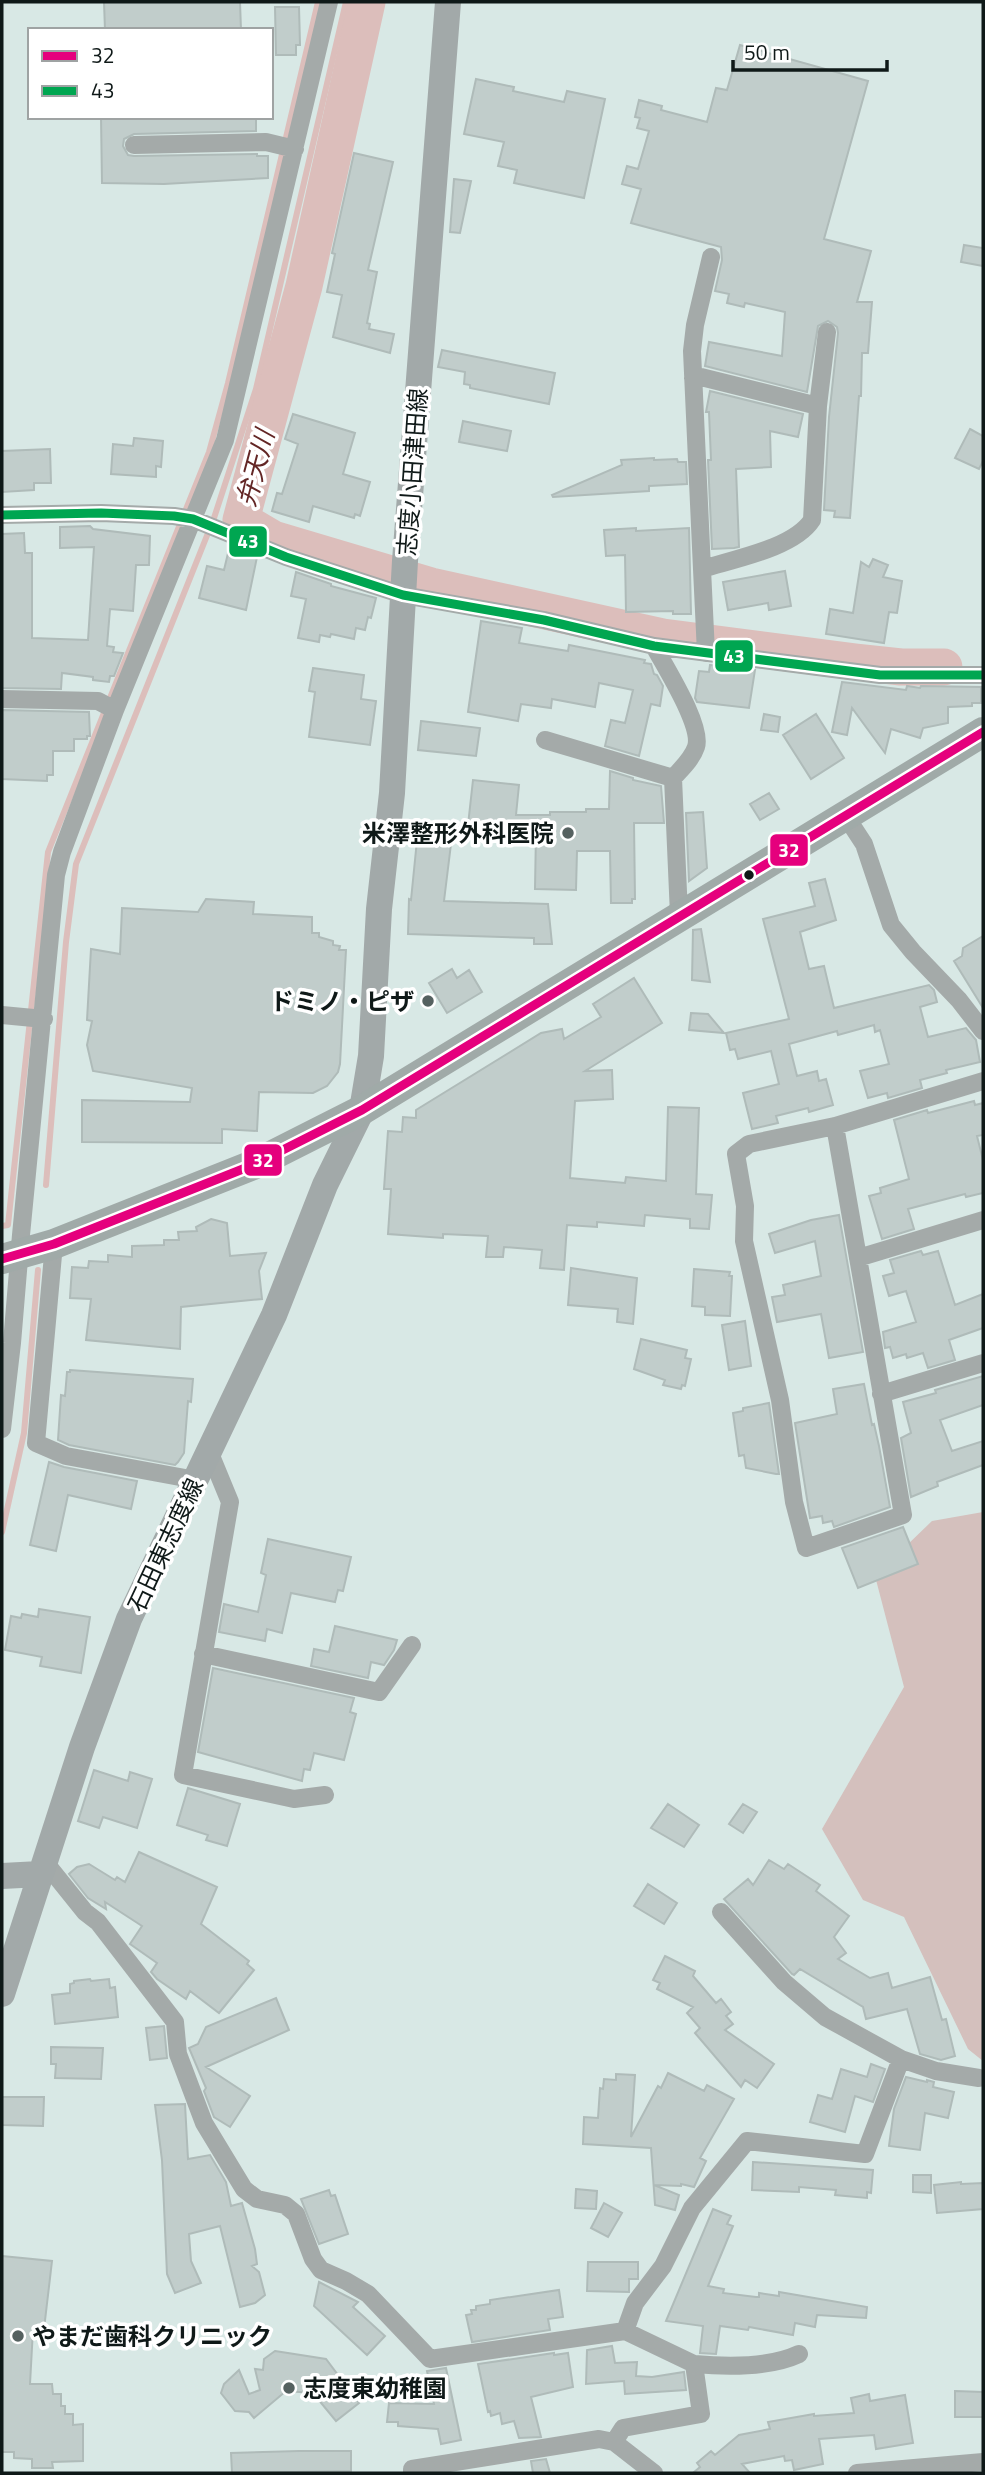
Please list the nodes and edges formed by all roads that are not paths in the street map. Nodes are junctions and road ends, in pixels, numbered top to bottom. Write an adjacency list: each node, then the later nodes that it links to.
1 (329, 2): 4 (street)
2 (449, 2): 12 (main road, 志度小田津田線)
3 (134, 145): 4 (street)
4 (295, 149): 10 (street)
5 (710, 257): 7 (street)
6 (827, 332): 8 (street)
7 (693, 378): 8 (street); 11 (street)
8 (818, 406): 11 (street)
9 (2, 515): 10 (street)
10 (193, 519): 12 (street); 17 (street)
11 (702, 569): 14 (street)
12 (403, 595): 13 (street); 27 (main road, 志度小田津田線)
13 (654, 646): 14 (street); 20 (street)
14 (706, 653): 15 (street)
15 (983, 675)
16 (2, 699): 17 (street)
17 (115, 710): 24 (street)
18 (983, 732): 21 (highway)
19 (545, 740): 20 (street)
20 (673, 778): 22 (street)
21 (845, 815): 22 (highway); 25 (street)
22 (679, 915): 27 (highway)
23 (2, 1015): 24 (street)
24 (44, 1019): 31 (street)
25 (983, 1031)
26 (983, 1081): 28 (street)
27 (362, 1110): 30 (highway); 36 (main road, 石田東志度線)
28 (835, 1126): 32 (street); 34 (street)
29 (983, 1220): 32 (street)
30 (54, 1244): 31 (highway); 37 (street)
31 (10, 1257): 35 (street)
32 (858, 1258): 34 (street)
33 (983, 1363): 34 (street)
34 (881, 1394)
35 (2, 1429)
36 (209, 1451): 37 (main road, 石田東志度線); 39 (street)
37 (195, 1480): 41 (main road, 石田東志度線)
38 (412, 1645): 39 (street)
39 (203, 1654): 40 (street)
40 (325, 1795)
41 (42, 1867): 42 (main road); 44 (main road, 石田東志度線); 47 (street)
42 (2, 1876)
43 (721, 1912): 45 (street)
44 (2, 1994)
45 (901, 2059): 46 (street); 47 (street)
46 (979, 2078)
47 (625, 2331): 49 (street)
48 (799, 2354): 49 (street)
49 (694, 2364): 50 (street)
50 (614, 2442): 52 (street); 53 (street)
51 (983, 2462): 54 (street)
52 (412, 2473)
53 (654, 2473)
54 (857, 2473)

